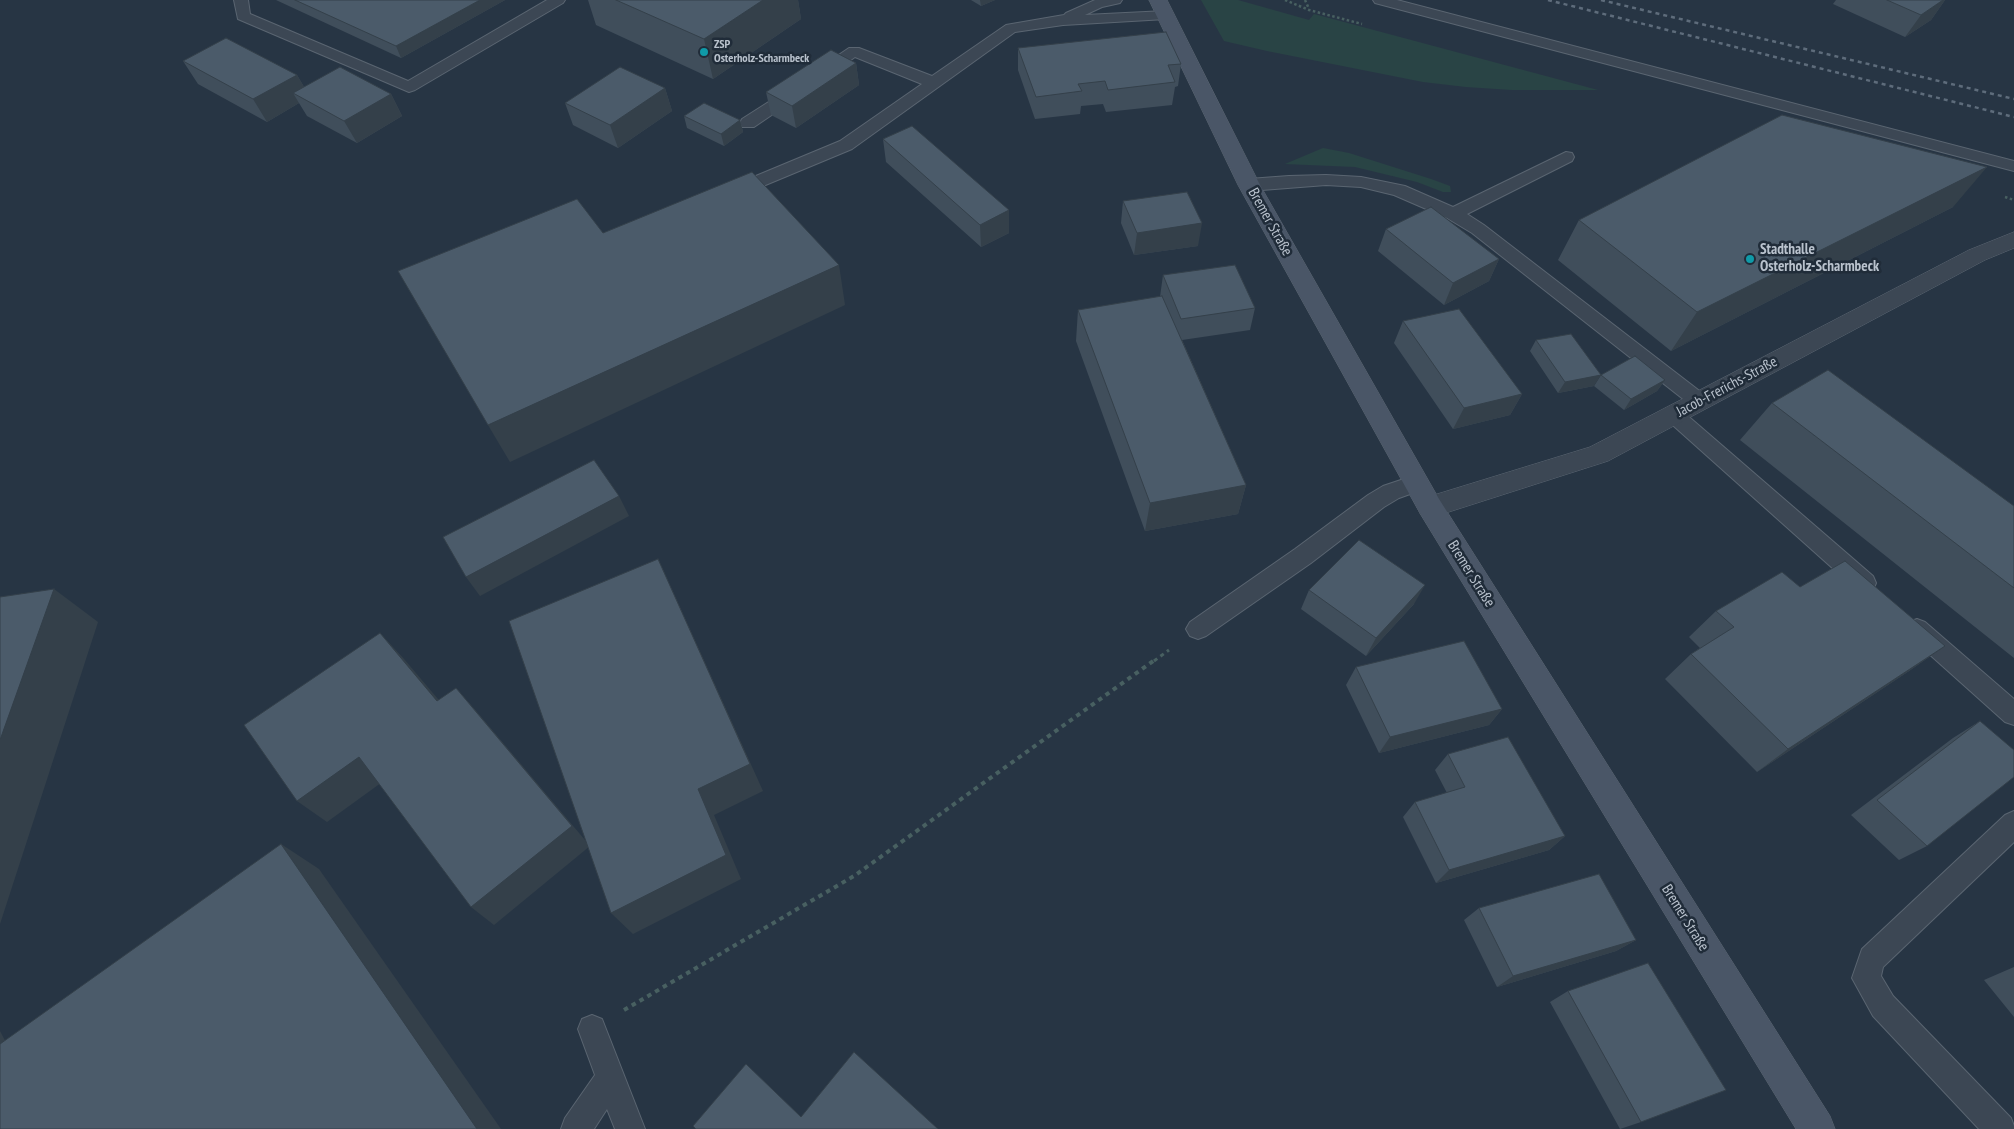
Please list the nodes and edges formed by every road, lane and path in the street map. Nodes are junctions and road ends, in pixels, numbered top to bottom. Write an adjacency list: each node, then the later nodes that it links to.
1 (241, 0): 2 (lane)
2 (558, 0)
3 (1115, 0): 8 (lane)
4 (1285, 0): 5 (path)
5 (1305, 0)
6 (1380, 0): 12 (lane)
7 (1162, 7): 8 (lane); 13 (street, Bremer Straße)
8 (1063, 20): 9 (lane)
9 (932, 82): 10 (lane); 14 (lane)
10 (748, 123)
11 (1566, 157): 15 (lane)
12 (2014, 166)
13 (1250, 185): 15 (lane); 19 (street, Bremer Straße)
14 (719, 198)
15 (1453, 214): 17 (lane)
16 (2014, 239): 17 (street, Jacob-Frerichs-Straße)
17 (1699, 401): 18 (street, Jacob-Frerichs-Straße)
18 (1674, 415): 19 (street, Jacob-Frerichs-Straße); 20 (lane)
19 (1423, 495): 22 (lane); 29 (street, Bremer Straße)
20 (1881, 597)
21 (1903, 616): 23 (lane)
22 (1198, 629): 25 (path)
23 (2014, 714)
24 (2014, 824): 30 (lane)
25 (592, 1029): 26 (lane)
26 (611, 1076): 27 (lane); 28 (lane)
27 (576, 1129)
28 (630, 1129)
29 (1817, 1129)
30 (2000, 1129)

